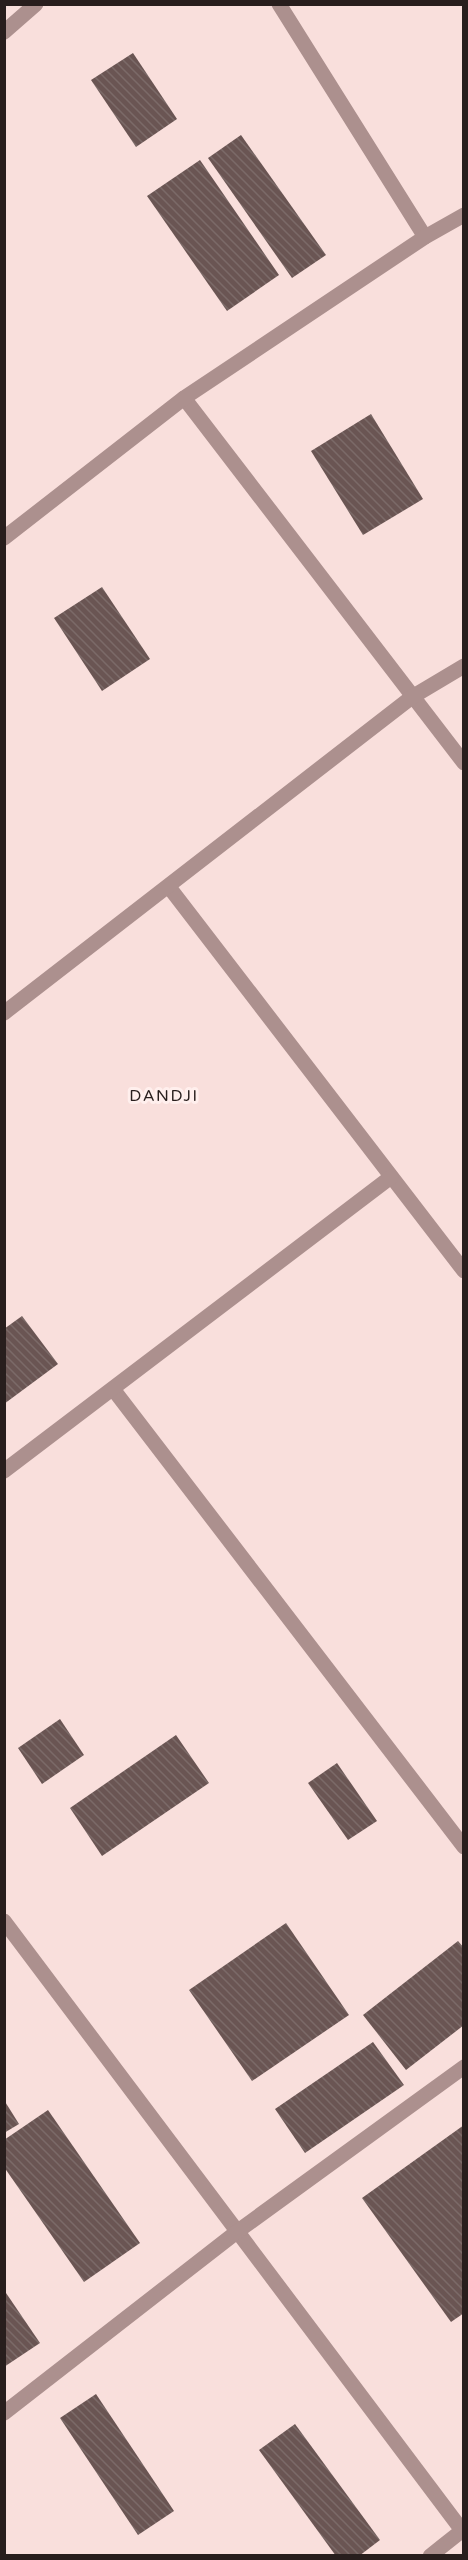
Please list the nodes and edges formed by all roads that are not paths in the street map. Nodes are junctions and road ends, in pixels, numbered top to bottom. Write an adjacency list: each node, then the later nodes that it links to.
1 (36, 4): 3 (street)
2 (279, 4): 5 (street)
3 (4, 32)
4 (464, 215): 5 (street)
5 (425, 237): 6 (street)
6 (184, 398): 7 (street); 9 (street)
7 (5, 537)
8 (464, 666): 9 (street)
9 (412, 697): 10 (street); 11 (street)
10 (464, 763)
11 (169, 887): 12 (street); 13 (street)
12 (4, 1013)
13 (391, 1177): 14 (street); 15 (street)
14 (464, 1271)
15 (113, 1389): 16 (street); 17 (street)
16 (4, 1471)
17 (464, 1847)
18 (8, 1931): 20 (street)
19 (464, 2067): 20 (street)
20 (238, 2231): 21 (street); 22 (street)
21 (4, 2413)
22 (463, 2531): 23 (street)
23 (430, 2556)

